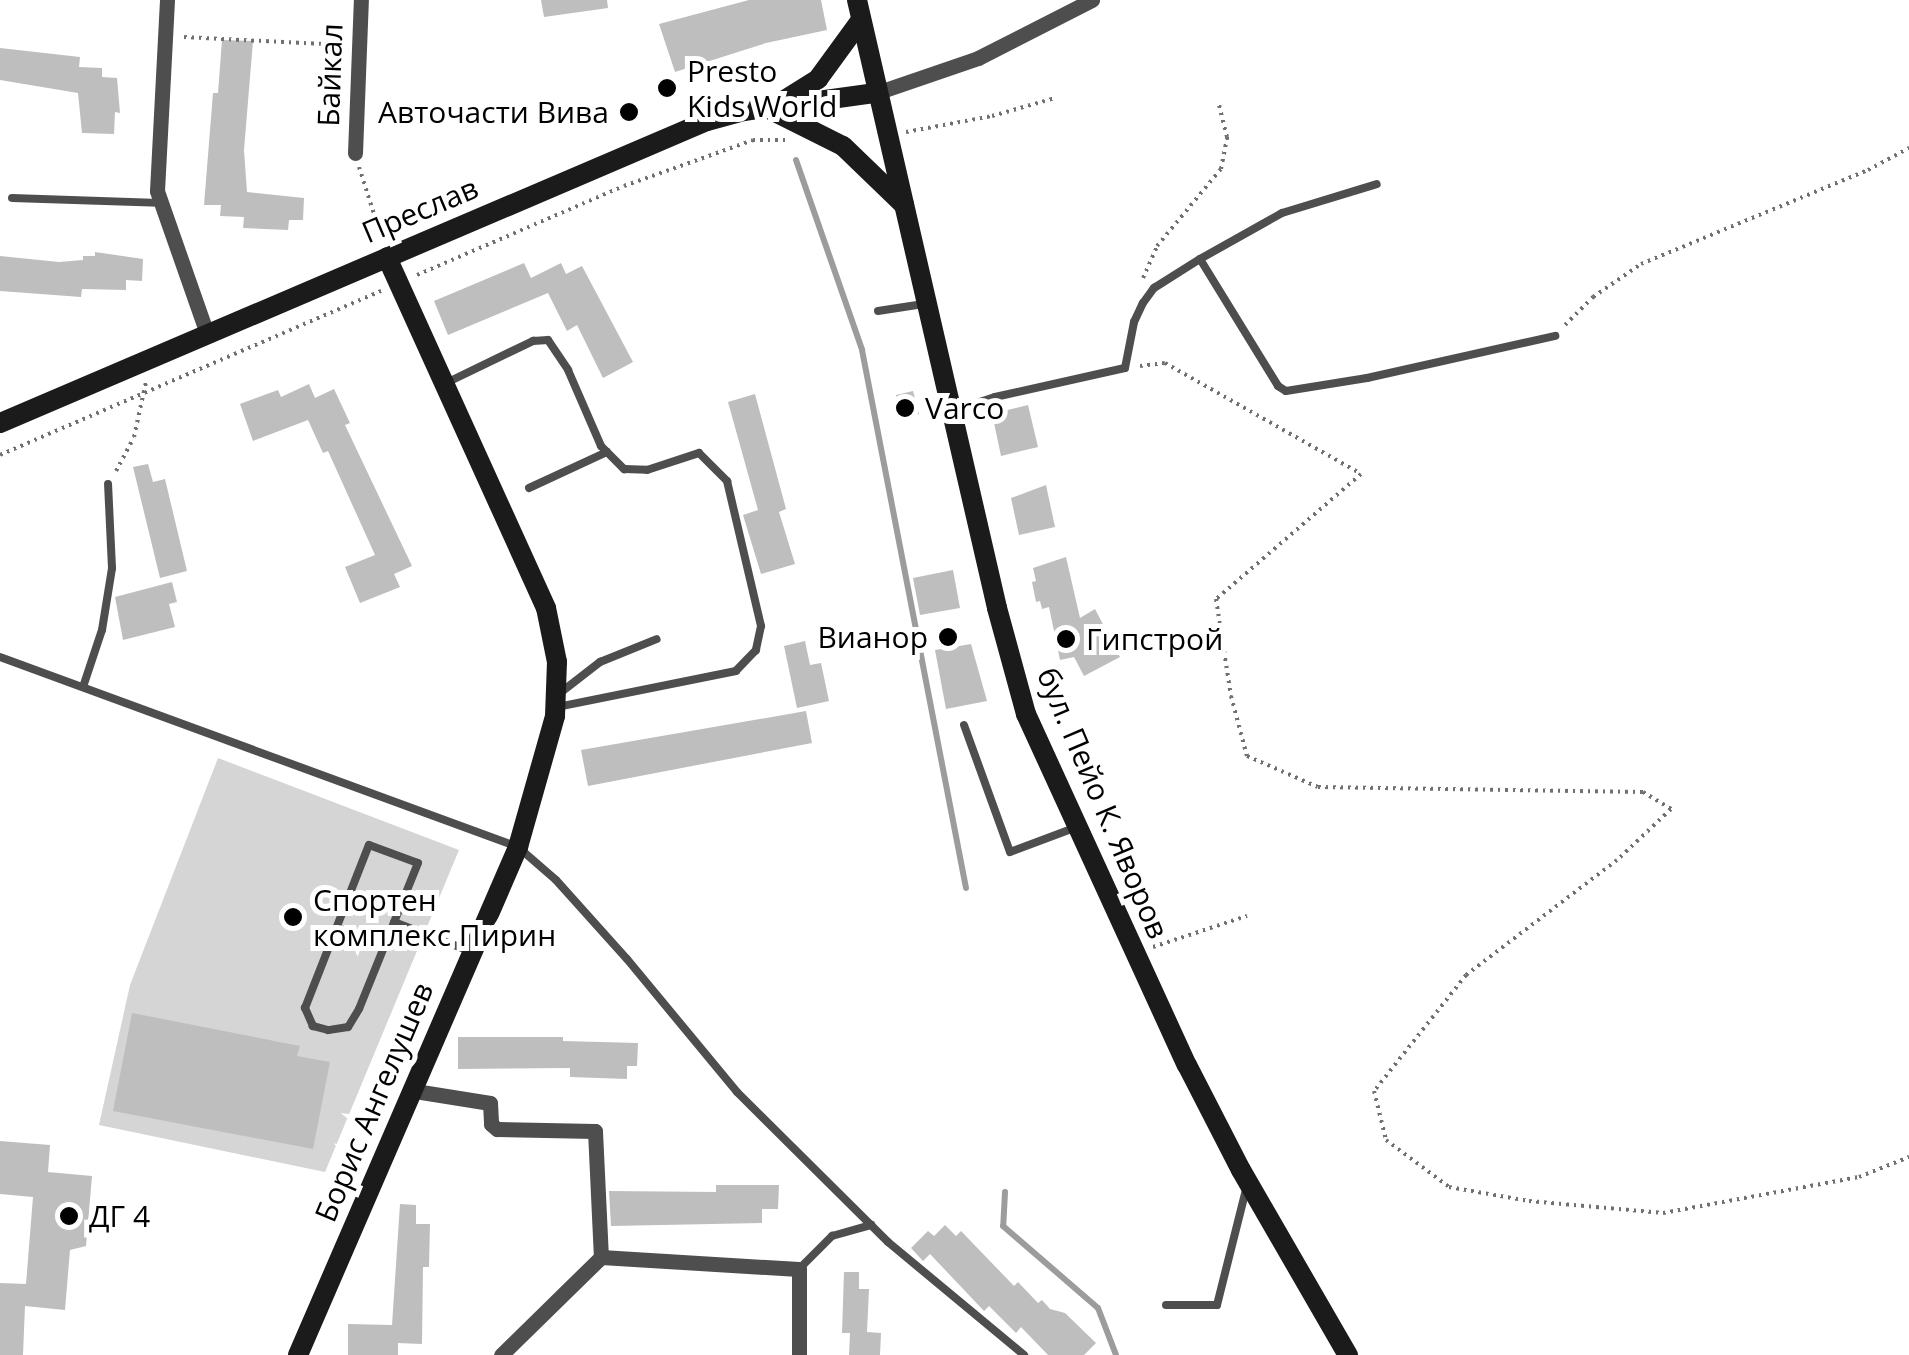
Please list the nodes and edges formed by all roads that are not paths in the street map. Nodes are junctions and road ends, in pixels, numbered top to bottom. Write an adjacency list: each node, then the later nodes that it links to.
1 (167, 0): 10 (street)
2 (360, 0): 7 (street, Байкал)
3 (1092, 0): 5 (street)
4 (859, 10): 5 (street, бул. Пейо К. Яворов); 6 (street)
5 (876, 94): 6 (street, Преслав); 11 (street, бул. Пейо К. Яворов)
6 (769, 109): 11 (street); 12 (street, Преслав)
7 (355, 153)
8 (1377, 184): 13 (lane)
9 (12, 198): 10 (lane)
10 (160, 203): 16 (street)
11 (905, 206): 14 (street, бул. Пейо К. Яворов)
12 (387, 256): 16 (street, Преслав); 18 (street, Борис Ангелушев)
13 (1200, 259): 17 (lane); 19 (lane)
14 (927, 303): 15 (lane); 19 (street, бул. Пейо К. Яворов)
15 (878, 312)
16 (207, 334): 20 (street, Преслав)
17 (1555, 336)
18 (442, 385): 21 (lane); 27 (street, Борис Ангелушев)
19 (952, 411): 29 (street, бул. Пейо К. Яворов)
20 (0, 424)
21 (607, 452): 23 (lane); 27 (lane)
22 (108, 484): 26 (lane)
23 (529, 488)
24 (657, 640): 27 (lane)
25 (0, 657): 26 (lane)
26 (83, 688): 30 (lane)
27 (556, 702): 30 (street, Борис Ангелушев)
28 (964, 725): 29 (lane)
29 (1078, 827): 34 (street, бул. Пейо К. Яворов)
30 (518, 847): 32 (street, Борис Ангелушев); 35 (lane)
31 (394, 922): 31 (lane); 32 (lane)
32 (470, 951): 33 (street, Борис Ангелушев)
33 (415, 1091): 36 (street); 39 (street, Борис Ангелушев)
34 (1248, 1182): 38 (lane); 43 (street, бул. Пейо К. Яворов)
35 (871, 1224): 37 (lane); 42 (lane)
36 (601, 1257): 37 (street); 40 (street)
37 (800, 1270): 41 (street)
38 (1166, 1305)
39 (298, 1355)
40 (501, 1355)
41 (799, 1355)
42 (1024, 1355)
43 (1348, 1355)

